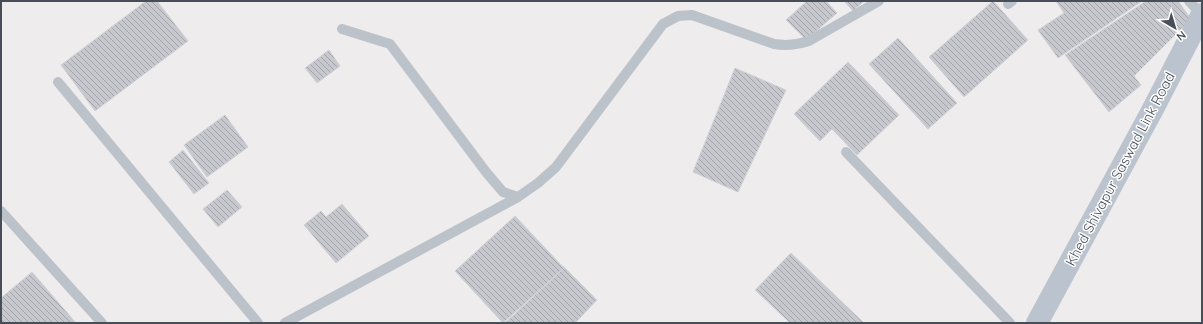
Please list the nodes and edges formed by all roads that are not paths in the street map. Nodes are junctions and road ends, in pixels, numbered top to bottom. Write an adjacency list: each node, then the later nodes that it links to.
1 (879, 1): 7 (lane)
2 (1189, 1): 3 (lane)
3 (1202, 15): 13 (main road, Khed Shivapur Saswad Link Road)
4 (342, 29): 7 (lane)
5 (58, 82): 10 (lane)
6 (846, 152): 12 (lane)
7 (518, 197): 11 (lane)
8 (1, 212): 9 (lane)
9 (102, 323)
10 (258, 323)
11 (286, 323)
12 (1010, 323)
13 (1037, 323)

